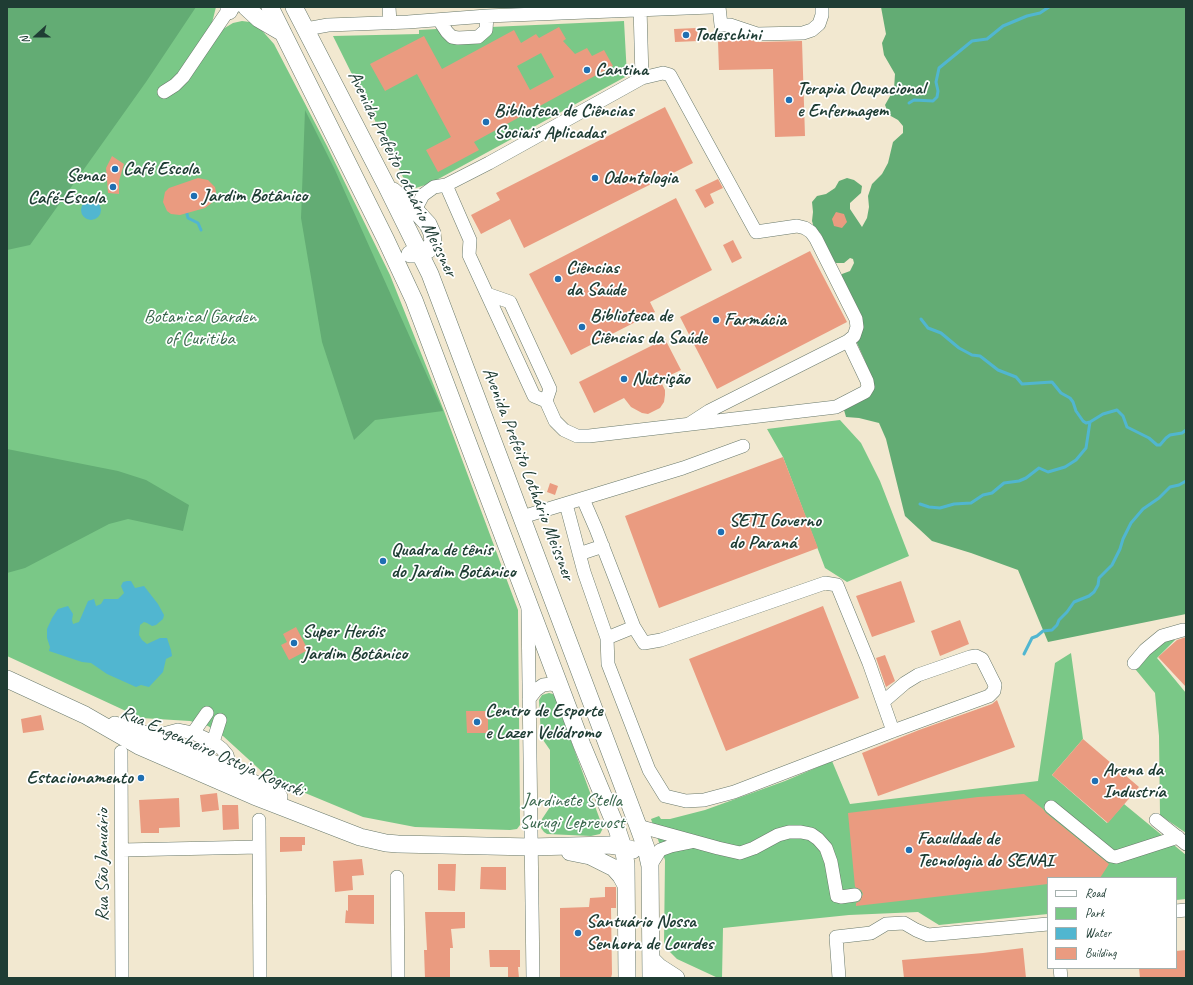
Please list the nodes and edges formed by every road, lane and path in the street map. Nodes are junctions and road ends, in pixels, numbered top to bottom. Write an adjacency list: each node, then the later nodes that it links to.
1 (246, 7): 16 (main road)
2 (270, 7): 16 (main road)
3 (294, 7): 15 (main road, Avenida Prefeito Lothário Meissner)
4 (390, 7): 14 (street)
5 (462, 7): 12 (street)
6 (711, 7): 10 (street)
7 (719, 7): 8 (street)
8 (822, 7)
9 (231, 8): 18 (street)
10 (640, 8): 11 (street); 17 (street)
11 (487, 16): 12 (street); 13 (street)
12 (454, 19): 13 (street)
13 (439, 20): 14 (street)
14 (390, 23): 15 (street)
15 (306, 29): 19 (main road, Avenida Prefeito Lothário Meissner)
16 (283, 33): 22 (main road)
17 (642, 78): 20 (street); 25 (street)
18 (164, 92)
19 (386, 185): 21 (main road); 23 (main road, Avenida Prefeito Lothário Meissner)
20 (446, 185): 21 (street); 24 (street)
21 (418, 213): 23 (main road)
22 (386, 240): 23 (main road); 32 (main road)
23 (420, 254): 29 (main road, Avenida Prefeito Lothário Meissner)
24 (487, 294): 26 (street); 26 (street)
25 (848, 341): 27 (street); 27 (street)
26 (546, 401): 27 (street)
27 (689, 424)
28 (742, 446): 30 (street)
29 (514, 498): 32 (main road); 33 (main road, Avenida Prefeito Lothário Meissner)
30 (583, 499): 31 (street); 34 (street)
31 (566, 504): 33 (street); 35 (street)
32 (492, 506): 36 (main road)
33 (522, 517): 49 (main road, Avenida Prefeito Lothário Meissner)
34 (603, 546): 35 (street); 37 (street)
35 (579, 554): 39 (street)
36 (528, 601): 42 (main road); 43 (street)
37 (634, 627): 39 (street); 44 (street)
38 (1183, 630): 40 (street)
39 (607, 638): 47 (street)
40 (1134, 663)
41 (7, 679): 52 (main road, Rua Engenheiro Ostoja Roguski)
42 (562, 691): 43 (street); 51 (main road)
43 (530, 699): 64 (street)
44 (883, 702): 47 (street); 47 (street)
45 (207, 713): 48 (street)
46 (220, 720): 50 (street)
47 (893, 731)
48 (193, 733): 50 (street, Rua Engenheiro Ostoja Roguski); 52 (street, Rua Engenheiro Ostoja Roguski)
49 (604, 736): 51 (main road); 60 (main road, Avenida Prefeito Lothário Meissner)
50 (213, 742): 54 (street, Rua Engenheiro Ostoja Roguski)
51 (582, 745): 65 (main road)
52 (157, 747): 54 (main road, Rua Engenheiro Ostoja Roguski); 55 (main road, Rua Engenheiro Ostoja Roguski)
53 (121, 752): 66 (street, Rua São Januário)
54 (230, 771): 55 (main road); 59 (main road, Rua Engenheiro Ostoja Roguski)
55 (214, 779): 59 (main road, Rua Engenheiro Ostoja Roguski)
56 (1051, 807): 61 (street)
57 (259, 820): 63 (street)
58 (1156, 820): 61 (street)
59 (324, 823): 64 (main road, Rua Engenheiro Ostoja Roguski)
60 (638, 826): 62 (street); 67 (main road, Avenida Prefeito Lothário Meissner)
61 (1182, 840)
62 (695, 841): 67 (street); 70 (street)
63 (259, 847): 66 (street); 75 (street)
64 (531, 847): 65 (main road, Rua Engenheiro Ostoja Roguski); 69 (main road, Rua Engenheiro Ostoja Roguski); 77 (street)
65 (623, 847): 67 (main road, Rua Engenheiro Ostoja Roguski); 69 (main road)
66 (122, 850): 74 (street, Rua São Januário)
67 (650, 866): 73 (main road, Avenida Prefeito Lothário Meissner)
68 (397, 877): 76 (street)
69 (626, 885): 72 (main road)
70 (855, 895)
71 (1047, 924): 82 (street)
72 (627, 956): 78 (main road); 79 (main road)
73 (651, 959): 80 (main road, Avenida Prefeito Lothário Meissner); 81 (main road)
74 (122, 978)
75 (260, 978)
76 (398, 978)
77 (533, 978)
78 (627, 978)
79 (637, 978)
80 (651, 978)
81 (676, 978)
82 (839, 978)

